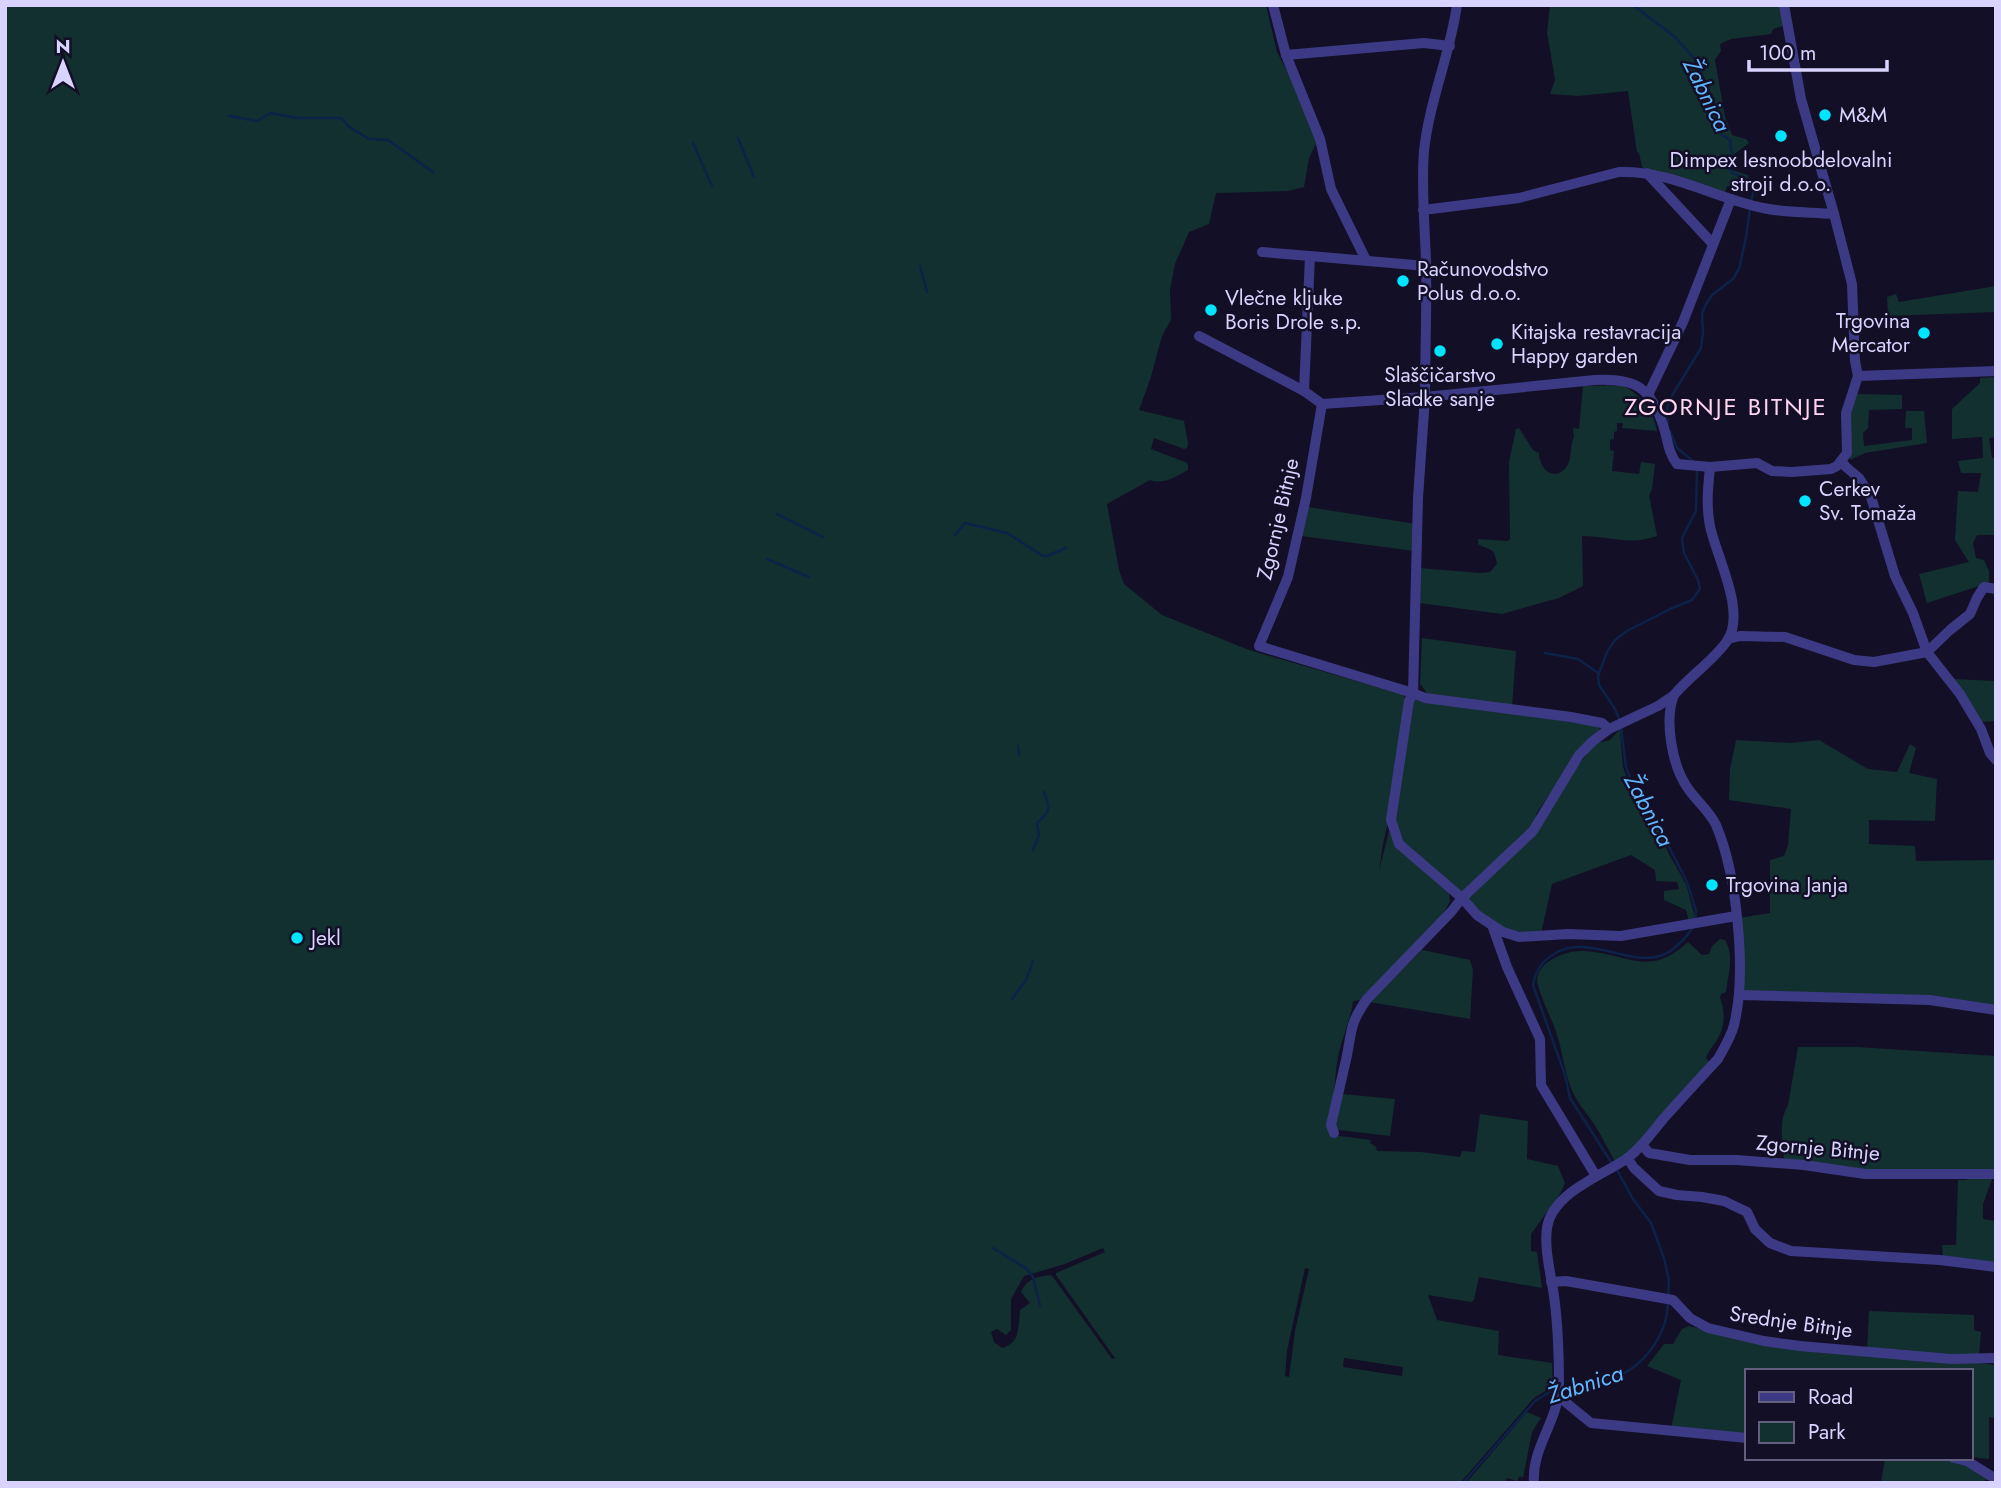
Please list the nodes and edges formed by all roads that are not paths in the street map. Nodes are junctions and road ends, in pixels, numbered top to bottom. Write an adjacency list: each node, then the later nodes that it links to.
1 (1273, 5): 5 (street)
2 (1457, 5): 4 (street)
3 (1784, 5): 9 (street)
4 (1450, 46): 5 (street); 8 (street)
5 (1286, 55): 13 (street)
6 (1647, 173): 7 (street); 8 (street); 10 (street)
7 (1731, 199): 9 (street); 10 (street)
8 (1423, 210): 14 (street)
9 (1834, 214): 17 (street)
10 (1713, 243): 19 (street)
11 (1262, 252): 12 (street)
12 (1310, 256): 13 (street); 18 (street)
13 (1366, 260): 14 (street)
14 (1426, 266): 20 (street)
15 (1199, 337): 18 (street)
16 (1996, 371): 17 (street)
17 (1858, 376): 22 (street)
18 (1304, 391): 21 (street)
19 (1648, 395): 20 (street); 23 (street)
20 (1425, 397): 21 (street); 27 (street)
21 (1322, 404): 27 (street, Zgornje Bitnje)
22 (1842, 461): 23 (street); 26 (street)
23 (1706, 467): 25 (street)
24 (1996, 589): 26 (street)
25 (1728, 639): 26 (street); 28 (street)
26 (1927, 652): 30 (street)
27 (1413, 693): 29 (street, Zgornje Bitnje); 31 (street)
28 (1674, 695): 29 (street); 32 (street)
29 (1612, 728): 31 (street)
30 (1996, 760)
31 (1462, 898): 33 (street); 36 (street)
32 (1736, 916): 33 (street); 34 (street)
33 (1492, 925): 39 (street)
34 (1739, 995): 35 (street); 37 (street)
35 (1996, 1010)
36 (1334, 1133)
37 (1642, 1145): 38 (street); 40 (street, Zgornje Bitnje)
38 (1625, 1160): 39 (street); 41 (street)
39 (1601, 1174): 42 (street)
40 (1996, 1174)
41 (1996, 1267)
42 (1551, 1282): 43 (street, Srednje Bitnje); 44 (street)
43 (1996, 1358)
44 (1559, 1396): 45 (street); 48 (street)
45 (1745, 1438)
46 (1963, 1460): 47 (street)
47 (1996, 1479)
48 (1534, 1483)

